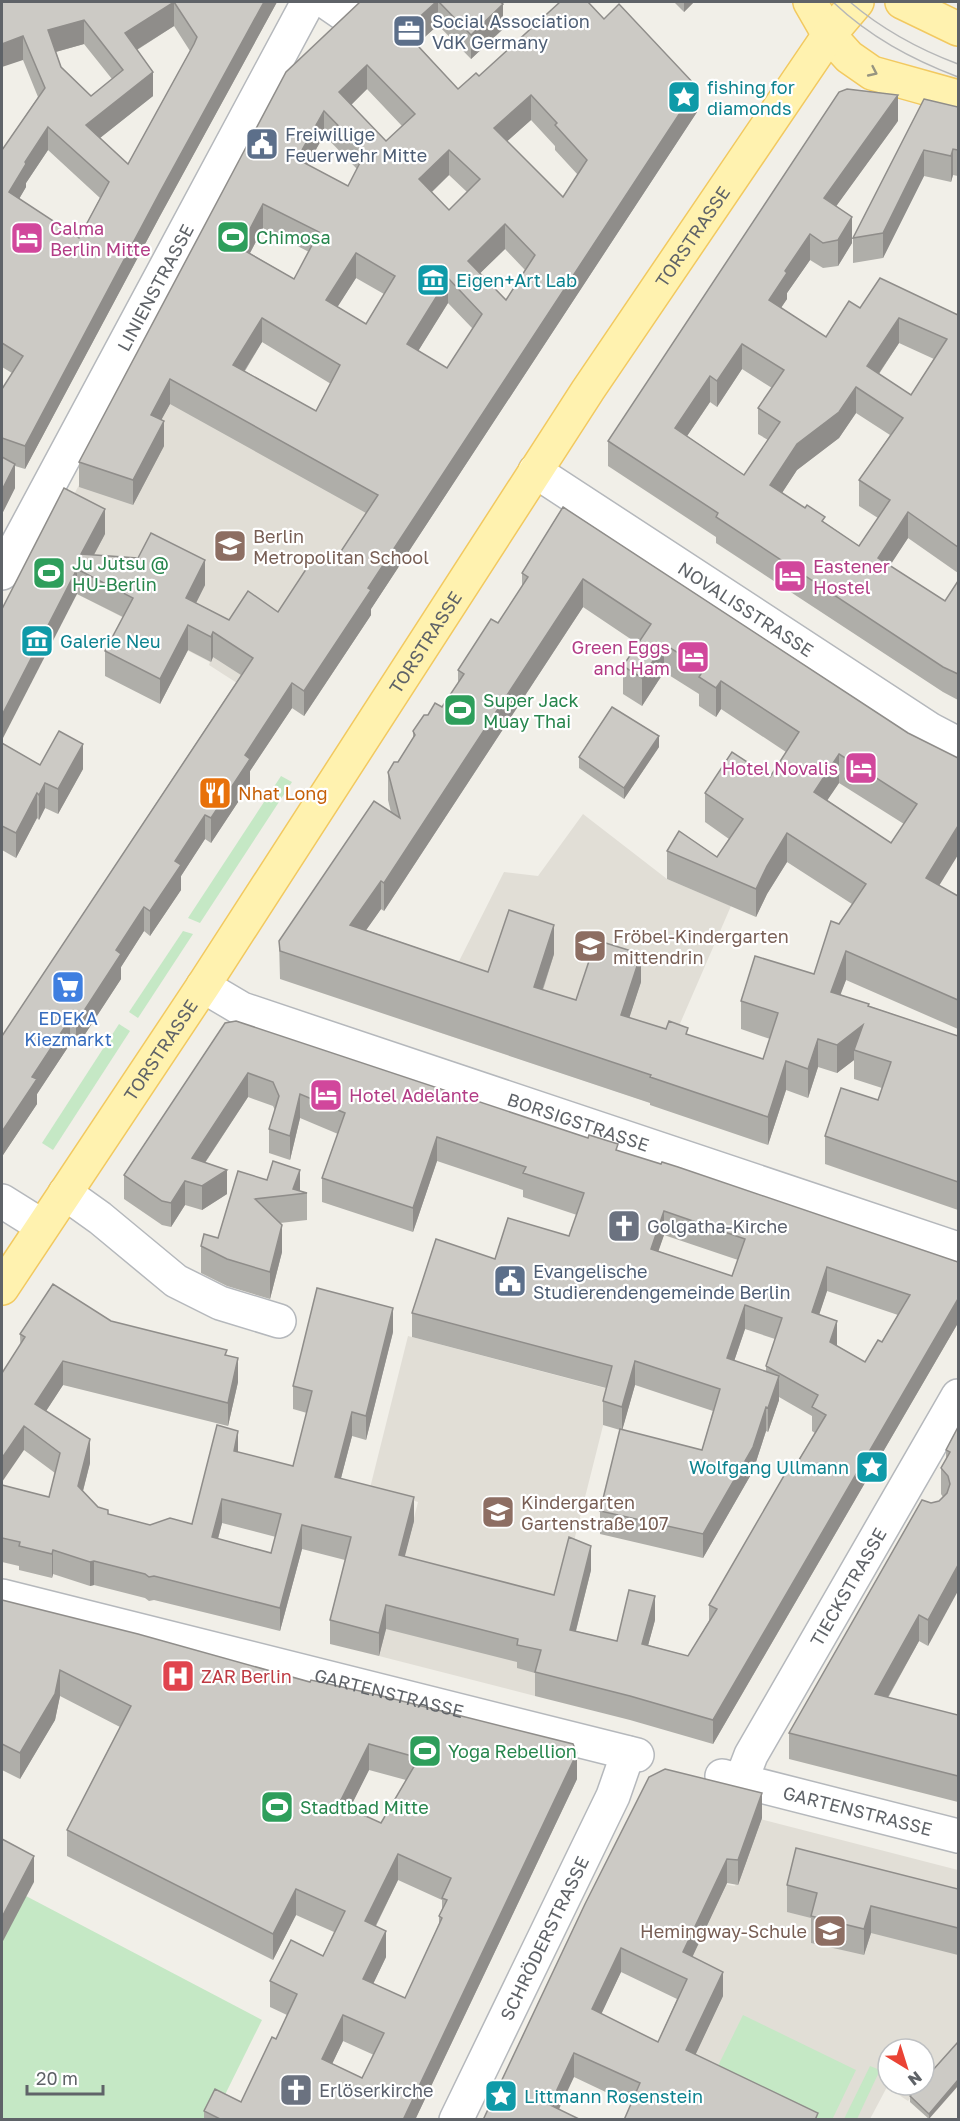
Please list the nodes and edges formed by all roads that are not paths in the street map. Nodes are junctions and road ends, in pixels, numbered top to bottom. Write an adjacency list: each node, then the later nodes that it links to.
1 (308, 2): 11 (street, LINIENSTRASSE)
2 (326, 2): 3 (street)
3 (356, 2)
4 (810, 2): 8 (main road)
5 (857, 2): 8 (main road, TORSTRASSE)
6 (902, 2): 7 (main road)
7 (958, 29)
8 (829, 35): 9 (main road, one-way to 9); 10 (main road, TORSTRASSE)
9 (958, 97)
10 (535, 471): 12 (street, NOVALISSTRASSE); 13 (main road, TORSTRASSE)
11 (2, 573)
12 (958, 744)
13 (203, 986): 14 (main road, TORSTRASSE); 17 (street, BORSIGSTRASSE)
14 (65, 1193): 16 (main road, TORSTRASSE); 19 (street)
15 (2, 1201): 16 (street)
16 (42, 1226): 18 (main road, TORSTRASSE)
17 (958, 1249)
18 (2, 1288)
19 (279, 1321)
20 (958, 1396): 23 (street, TIECKSTRASSE)
21 (2, 1596): 22 (street, GARTENSTRASSE)
22 (633, 1754): 25 (street, SCHRÖDERSTRASSE)
23 (732, 1779): 24 (street, GARTENSTRASSE)
24 (958, 1836)
25 (456, 2120)

